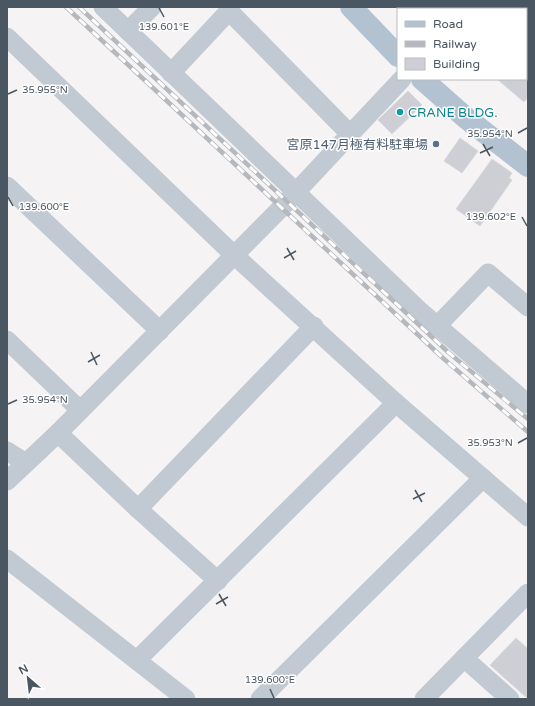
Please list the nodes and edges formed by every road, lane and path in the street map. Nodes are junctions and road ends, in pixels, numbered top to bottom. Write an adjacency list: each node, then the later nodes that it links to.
1 (103, 7): 4 (street)
2 (152, 7): 4 (street)
3 (351, 7): 6 (main road)
4 (128, 31): 7 (street)
5 (7, 38): 14 (street)
6 (397, 55)
7 (171, 73): 10 (street); 13 (street)
8 (401, 80): 10 (street)
9 (423, 80): 11 (main road)
10 (350, 134): 13 (street)
11 (528, 166)
12 (7, 186): 18 (street)
13 (295, 193): 14 (street); 17 (street)
14 (234, 255): 16 (street); 18 (street)
15 (528, 307): 17 (street)
16 (314, 326): 20 (street); 28 (street)
17 (437, 326): 21 (street)
18 (160, 331): 22 (street)
19 (7, 340): 22 (street)
20 (396, 403): 26 (street); 31 (street)
21 (528, 404)
22 (80, 410): 23 (street)
23 (58, 433): 25 (street); 28 (street)
24 (7, 451): 25 (street)
25 (26, 464): 27 (street)
26 (483, 478): 29 (street); 36 (street)
27 (7, 481)
28 (138, 509): 31 (street)
29 (528, 517)
30 (7, 559): 34 (street)
31 (218, 581): 34 (street)
32 (528, 593): 33 (street)
33 (464, 658): 37 (street); 38 (street)
34 (137, 660): 35 (street)
35 (186, 699)
36 (260, 699)
37 (424, 699)
38 (510, 699)

